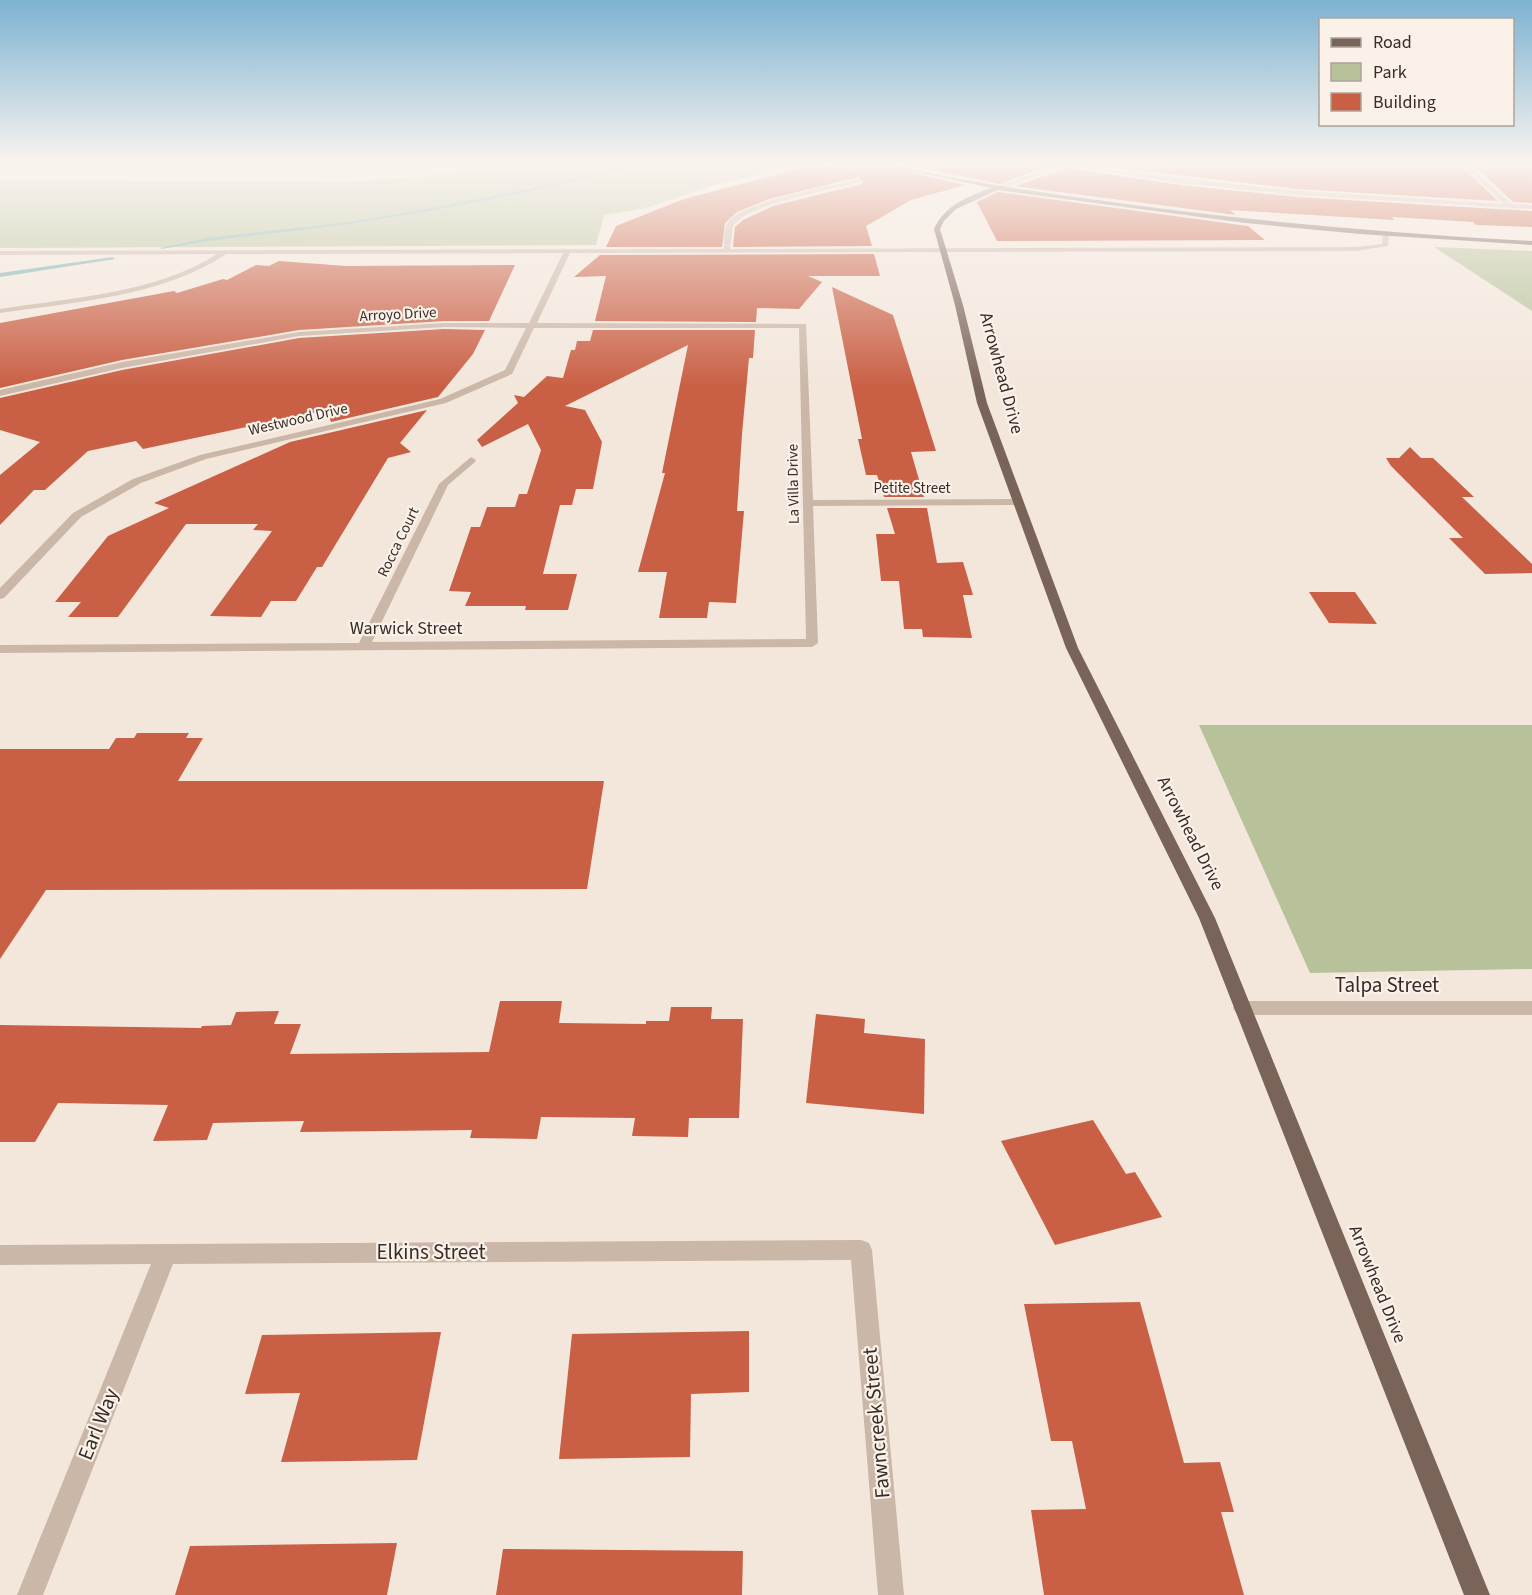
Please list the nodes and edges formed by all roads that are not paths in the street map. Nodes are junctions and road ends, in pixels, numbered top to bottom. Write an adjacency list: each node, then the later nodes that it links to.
1 (728, 238): 7 (street)
2 (940, 238): 6 (main road, Arrowhead Drive)
3 (1386, 238): 6 (street)
4 (1458, 238): 5 (main road)
5 (1532, 243)
6 (943, 250): 7 (street); 16 (main road, Arrowhead Drive)
7 (727, 251): 8 (street)
8 (567, 252): 9 (street); 12 (street, Westwood Drive)
9 (224, 253): 10 (street); 11 (street)
10 (0, 254)
11 (0, 311)
12 (533, 325): 13 (street, Arroyo Drive); 14 (street, Arroyo Drive); 18 (street, Westwood Drive)
13 (803, 326): 17 (street, La Villa Drive)
14 (0, 393)
15 (471, 460): 20 (street, Rocca Court)
16 (1017, 502): 17 (street, Petite Street); 22 (main road, Arrowhead Drive)
17 (808, 503): 19 (street, La Villa Drive)
18 (0, 595)
19 (812, 643): 20 (street, Warwick Street)
20 (364, 646): 21 (street, Warwick Street)
21 (0, 649)
22 (1242, 1008): 23 (street, Talpa Street); 29 (main road, Arrowhead Drive)
23 (1532, 1008)
24 (861, 1250): 25 (street, Elkins Street); 28 (street, Fawncreek Street)
25 (166, 1253): 26 (street, Elkins Street); 27 (street, Earl Way)
26 (0, 1255)
27 (30, 1595)
28 (891, 1595)
29 (1477, 1595)

